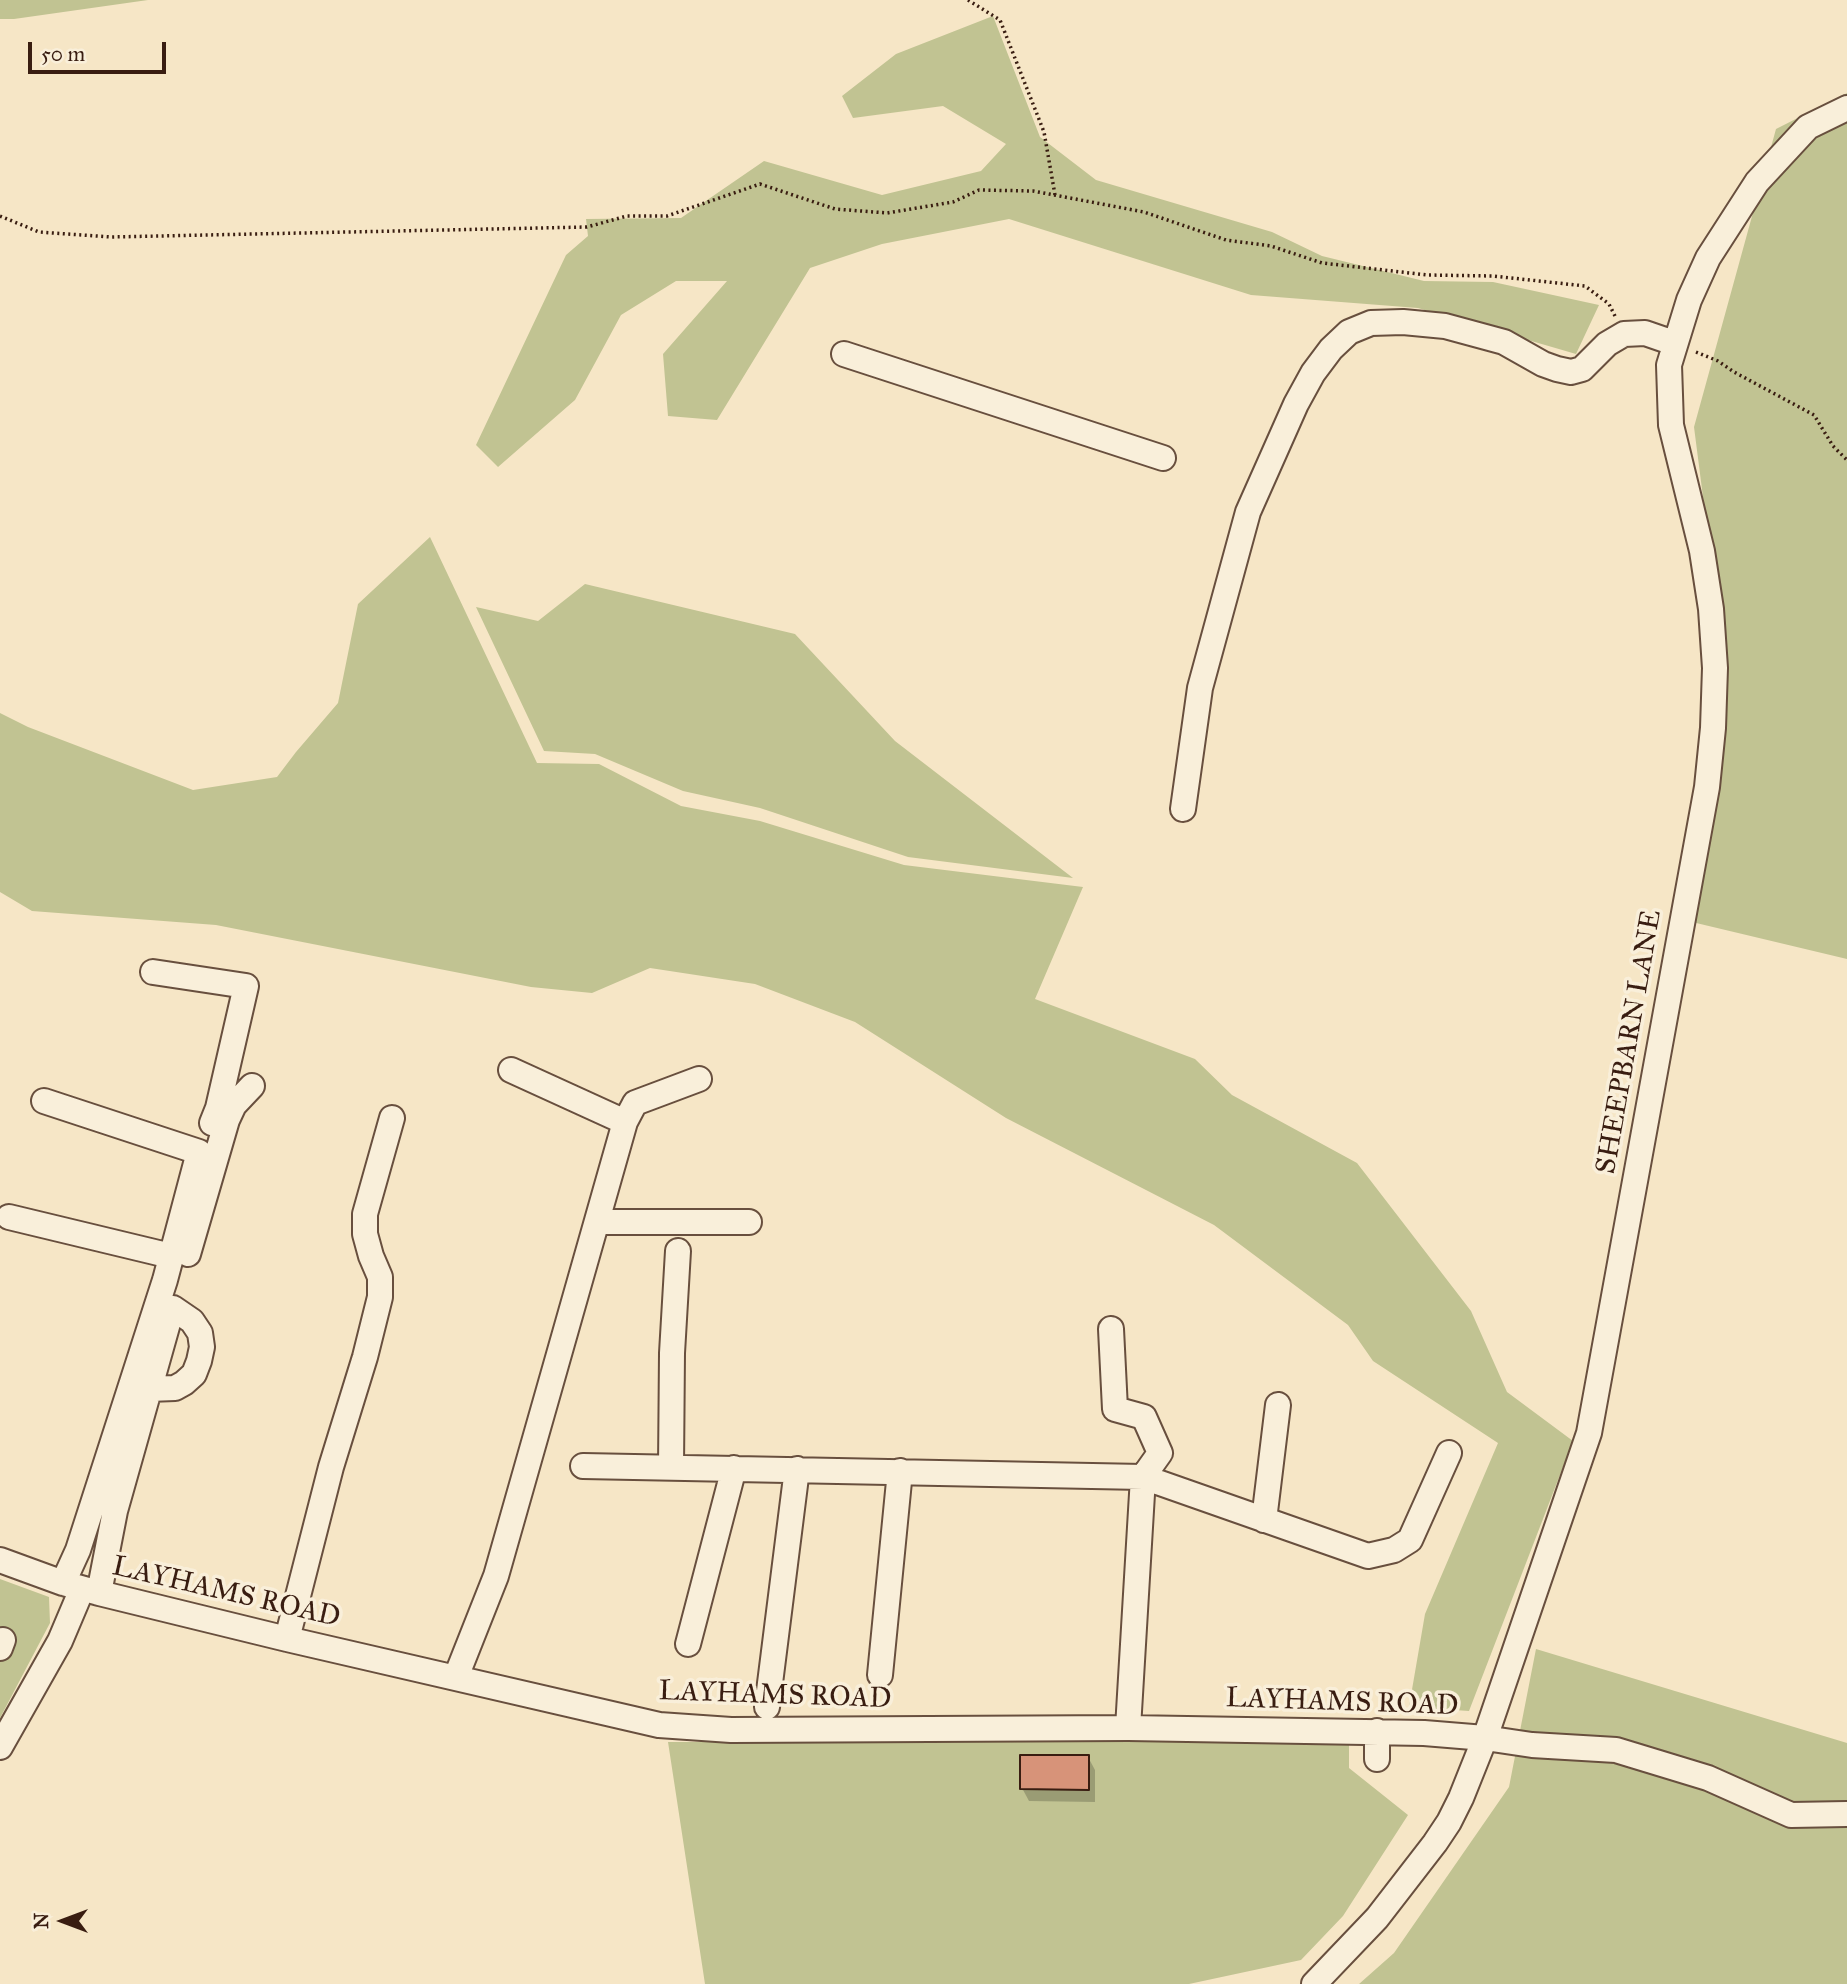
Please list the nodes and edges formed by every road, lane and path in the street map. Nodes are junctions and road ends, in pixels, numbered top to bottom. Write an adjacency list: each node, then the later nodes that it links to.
1 (968, 0): 3 (path)
2 (1847, 108): 6 (street, SHEEPBARN LANE)
3 (1055, 195): 4 (path); 5 (path)
4 (0, 216)
5 (1624, 334): 6 (street); 10 (street)
6 (1674, 343): 9 (path); 45 (street, SHEEPBARN LANE)
7 (844, 354): 8 (street)
8 (1163, 458)
9 (1847, 460)
10 (1183, 809)
11 (153, 972): 18 (street)
12 (511, 1070): 17 (street)
13 (699, 1079): 17 (street)
14 (252, 1086): 24 (street)
15 (44, 1101): 18 (street)
16 (392, 1118): 38 (street)
17 (625, 1122): 20 (street)
18 (198, 1152): 23 (street)
19 (9, 1217): 23 (street)
20 (598, 1222): 21 (street); 41 (street)
21 (749, 1222)
22 (678, 1251): 30 (street)
23 (171, 1256): 37 (street)
24 (173, 1308): 26 (street); 26 (street)
25 (1111, 1329): 34 (street)
26 (149, 1389): 37 (street)
27 (1278, 1405): 35 (street)
28 (1449, 1452): 35 (street)
29 (583, 1466): 30 (street)
30 (671, 1467): 31 (street)
31 (734, 1468): 32 (street); 39 (street)
32 (797, 1469): 33 (street); 42 (street)
33 (900, 1471): 34 (street); 40 (street)
34 (1143, 1477): 35 (street); 43 (street)
35 (1265, 1520)
36 (0, 1560): 37 (street, LAYHAMS ROAD)
37 (81, 1588): 38 (street, LAYHAMS ROAD); 46 (street)
38 (288, 1639): 41 (street, LAYHAMS ROAD)
39 (688, 1644)
40 (880, 1675)
41 (456, 1677): 43 (street, LAYHAMS ROAD)
42 (767, 1707)
43 (1128, 1728): 44 (street, LAYHAMS ROAD)
44 (1377, 1731): 45 (street, LAYHAMS ROAD); 47 (street)
45 (1485, 1738): 48 (street, LAYHAMS ROAD); 49 (street, SHEEPBARN LANE)
46 (0, 1747)
47 (1377, 1759)
48 (1847, 1814)
49 (1314, 1984)

